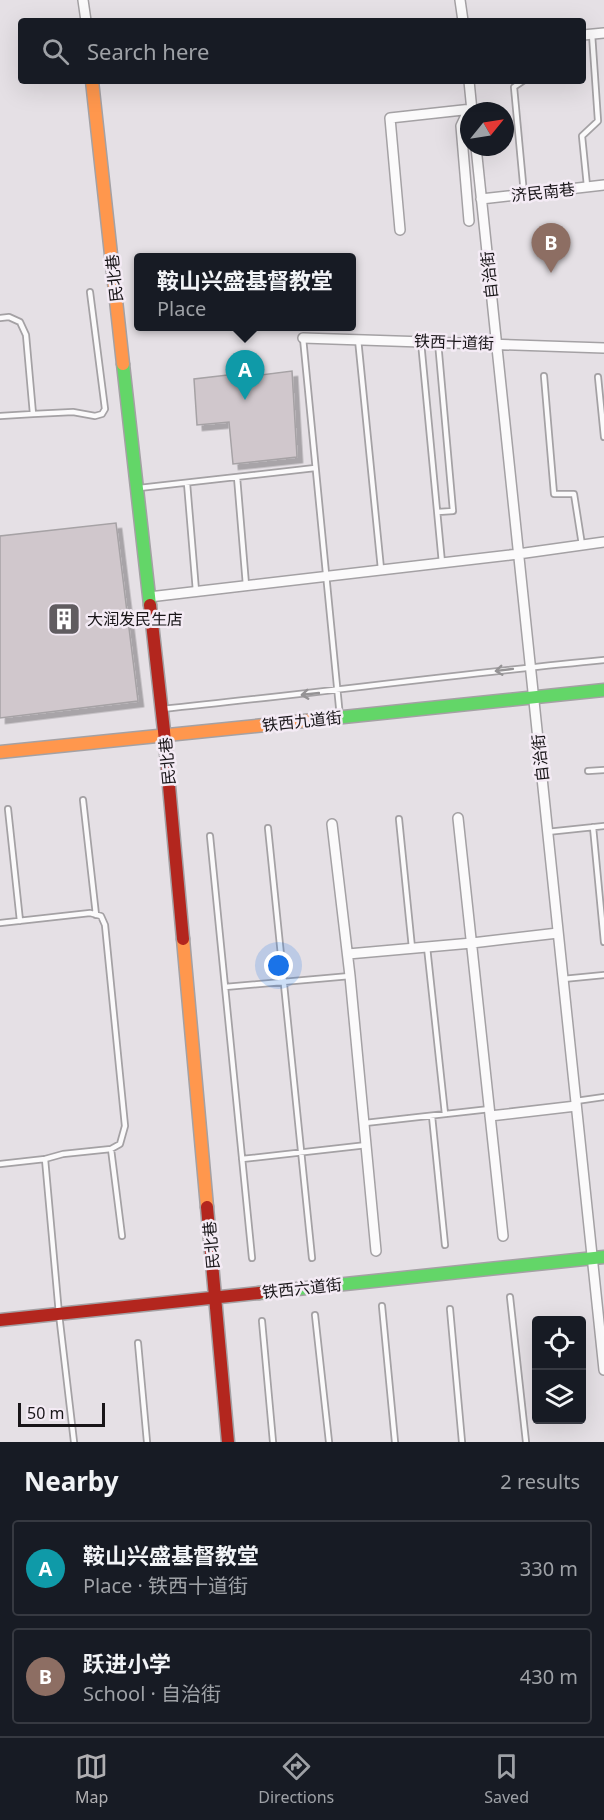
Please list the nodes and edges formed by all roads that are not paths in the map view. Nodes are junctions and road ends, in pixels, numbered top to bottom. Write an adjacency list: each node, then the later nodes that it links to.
1 (84, 0): 3 (street)
2 (460, 0): 4 (street)
3 (86, 18)
4 (463, 18)
5 (604, 33): 6 (street)
6 (587, 35): 15 (lane)
7 (92, 84): 36 (street, 民北巷)
8 (469, 84): 10 (street)
9 (519, 84): 16 (lane)
10 (470, 102)
11 (460, 111): 19 (street)
12 (464, 156): 18 (street)
13 (477, 156): 17 (street, 自治街)
14 (604, 186): 15 (street, 济民南巷)
15 (587, 187): 16 (street, 济民南巷)
16 (524, 194): 17 (street, 济民南巷)
17 (481, 199): 26 (street, 自治街)
18 (469, 221)
19 (400, 230)
20 (90, 292): 30 (lane)
21 (0, 318): 30 (lane)
22 (303, 338): 23 (street, 铁西十道街); 33 (lane)
23 (358, 339): 24 (street, 铁西十道街); 42 (lane)
24 (421, 341): 25 (street, 铁西十道街); 37 (lane)
25 (438, 342): 26 (street, 铁西十道街); 37 (lane)
26 (496, 344): 27 (street, 铁西十道街); 40 (street, 自治街)
27 (604, 348)
28 (544, 376): 39 (lane)
29 (598, 377): 32 (lane)
30 (33, 414): 31 (lane)
31 (0, 416)
32 (604, 437)
33 (315, 468): 34 (lane); 43 (lane)
34 (237, 477): 35 (lane); 44 (lane)
35 (187, 483): 36 (lane); 45 (lane)
36 (138, 488): 46 (street, 民北巷)
37 (438, 512): 41 (lane)
38 (604, 542): 39 (street)
39 (582, 545): 40 (street)
40 (518, 554): 41 (street); 48 (street, 自治街)
41 (442, 563): 42 (street)
42 (381, 570): 43 (street)
43 (326, 576): 44 (street); 50 (lane)
44 (246, 586): 45 (street)
45 (196, 591): 46 (street)
46 (149, 597): 52 (street, 民北巷)
47 (604, 660): 48 (lane)
48 (530, 667): 50 (lane, one-way to 50); 51 (street, 自治街)
49 (604, 690): 51 (street, 铁西九道街)
50 (338, 691): 52 (lane, one-way to 52); 53 (lane)
51 (533, 698): 53 (street, 铁西九道街); 66 (street, 自治街)
52 (162, 710): 54 (street, 民北巷)
53 (340, 717): 54 (street, 铁西九道街)
54 (165, 735): 55 (street, 铁西九道街); 101 (street, 民北巷)
55 (0, 752)
56 (604, 770): 57 (lane)
57 (588, 771)
58 (83, 800): 68 (lane)
59 (8, 808): 69 (lane)
60 (458, 818): 73 (street)
61 (399, 819): 75 (lane)
62 (332, 824): 76 (street)
63 (604, 826): 64 (lane)
64 (593, 827): 66 (lane); 72 (lane)
65 (268, 828): 80 (lane)
66 (548, 832): 71 (street, 自治街)
67 (210, 836): 81 (lane)
68 (96, 915): 69 (lane); 89 (lane)
69 (20, 921): 70 (lane)
70 (0, 923)
71 (558, 933): 73 (street); 79 (street, 自治街)
72 (604, 942)
73 (472, 943): 74 (street); 84 (street)
74 (427, 947): 75 (street); 85 (lane)
75 (412, 948): 76 (street)
76 (348, 954): 78 (street)
77 (604, 975): 79 (lane)
78 (350, 976): 80 (lane); 87 (street)
79 (563, 979): 83 (street, 自治街)
80 (284, 981): 81 (lane); 90 (lane)
81 (225, 987): 92 (lane)
82 (604, 1097): 83 (lane)
83 (576, 1103): 84 (street); 100 (street, 自治街)
84 (490, 1113): 85 (lane); 95 (street)
85 (445, 1114): 86 (lane)
86 (432, 1116): 87 (lane); 96 (lane)
87 (364, 1123): 88 (street)
88 (366, 1145): 90 (lane); 97 (street)
89 (111, 1149): 91 (lane); 94 (lane)
90 (301, 1151): 92 (lane); 99 (lane)
91 (45, 1159): 93 (lane); 105 (lane)
92 (242, 1159): 98 (lane)
93 (0, 1164)
94 (122, 1236)
95 (503, 1236)
96 (445, 1245)
97 (376, 1251)
98 (252, 1258)
99 (312, 1258)
100 (598, 1258): 101 (street, 铁西六道街); 109 (street, 自治街)
101 (216, 1297): 105 (street, 铁西六道街); 114 (street, 民北巷)
102 (510, 1297): 119 (lane)
103 (382, 1306): 117 (lane)
104 (450, 1309): 118 (lane)
105 (59, 1314): 107 (street, 铁西六道街); 112 (lane)
106 (315, 1315): 116 (lane)
107 (0, 1320)
108 (262, 1321): 115 (lane)
109 (602, 1325): 111 (street, 自治街)
110 (138, 1343): 113 (lane)
111 (604, 1370)
112 (74, 1442)
113 (147, 1442)
114 (228, 1442)
115 (273, 1442)
116 (329, 1442)
117 (395, 1442)
118 (462, 1442)
119 (526, 1442)

